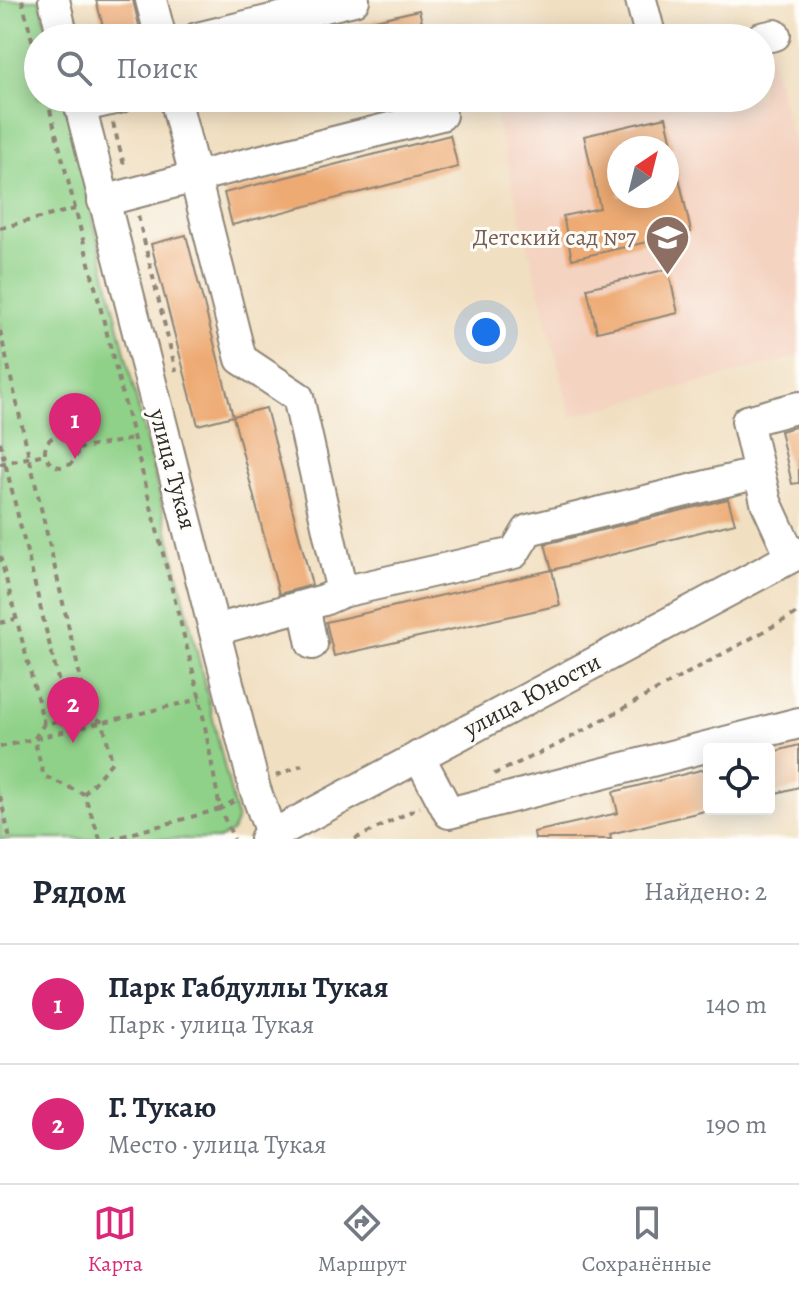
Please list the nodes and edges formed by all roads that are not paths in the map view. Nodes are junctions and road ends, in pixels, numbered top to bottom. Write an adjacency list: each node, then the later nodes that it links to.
1 (54, 0): 5 (street)
2 (151, 0): 6 (street)
3 (354, 0): 7 (street)
4 (641, 0): 8 (street)
5 (60, 24)
6 (157, 24)
7 (255, 24)
8 (647, 24)
9 (80, 112): 13 (street, улица Тукая)
10 (179, 112): 12 (street)
11 (441, 115): 12 (street)
12 (195, 177): 13 (street); 17 (street)
13 (89, 205): 19 (street, улица Тукая)
14 (799, 407): 15 (street)
15 (759, 473): 16 (street); 17 (street)
16 (795, 555): 22 (street, улица Юности)
17 (342, 592): 18 (street)
18 (304, 606): 19 (street); 20 (street)
19 (215, 630): 23 (street, улица Тукая)
20 (312, 644)
21 (799, 723): 22 (street)
22 (419, 756): 23 (street, улица Юности)
23 (270, 838)

